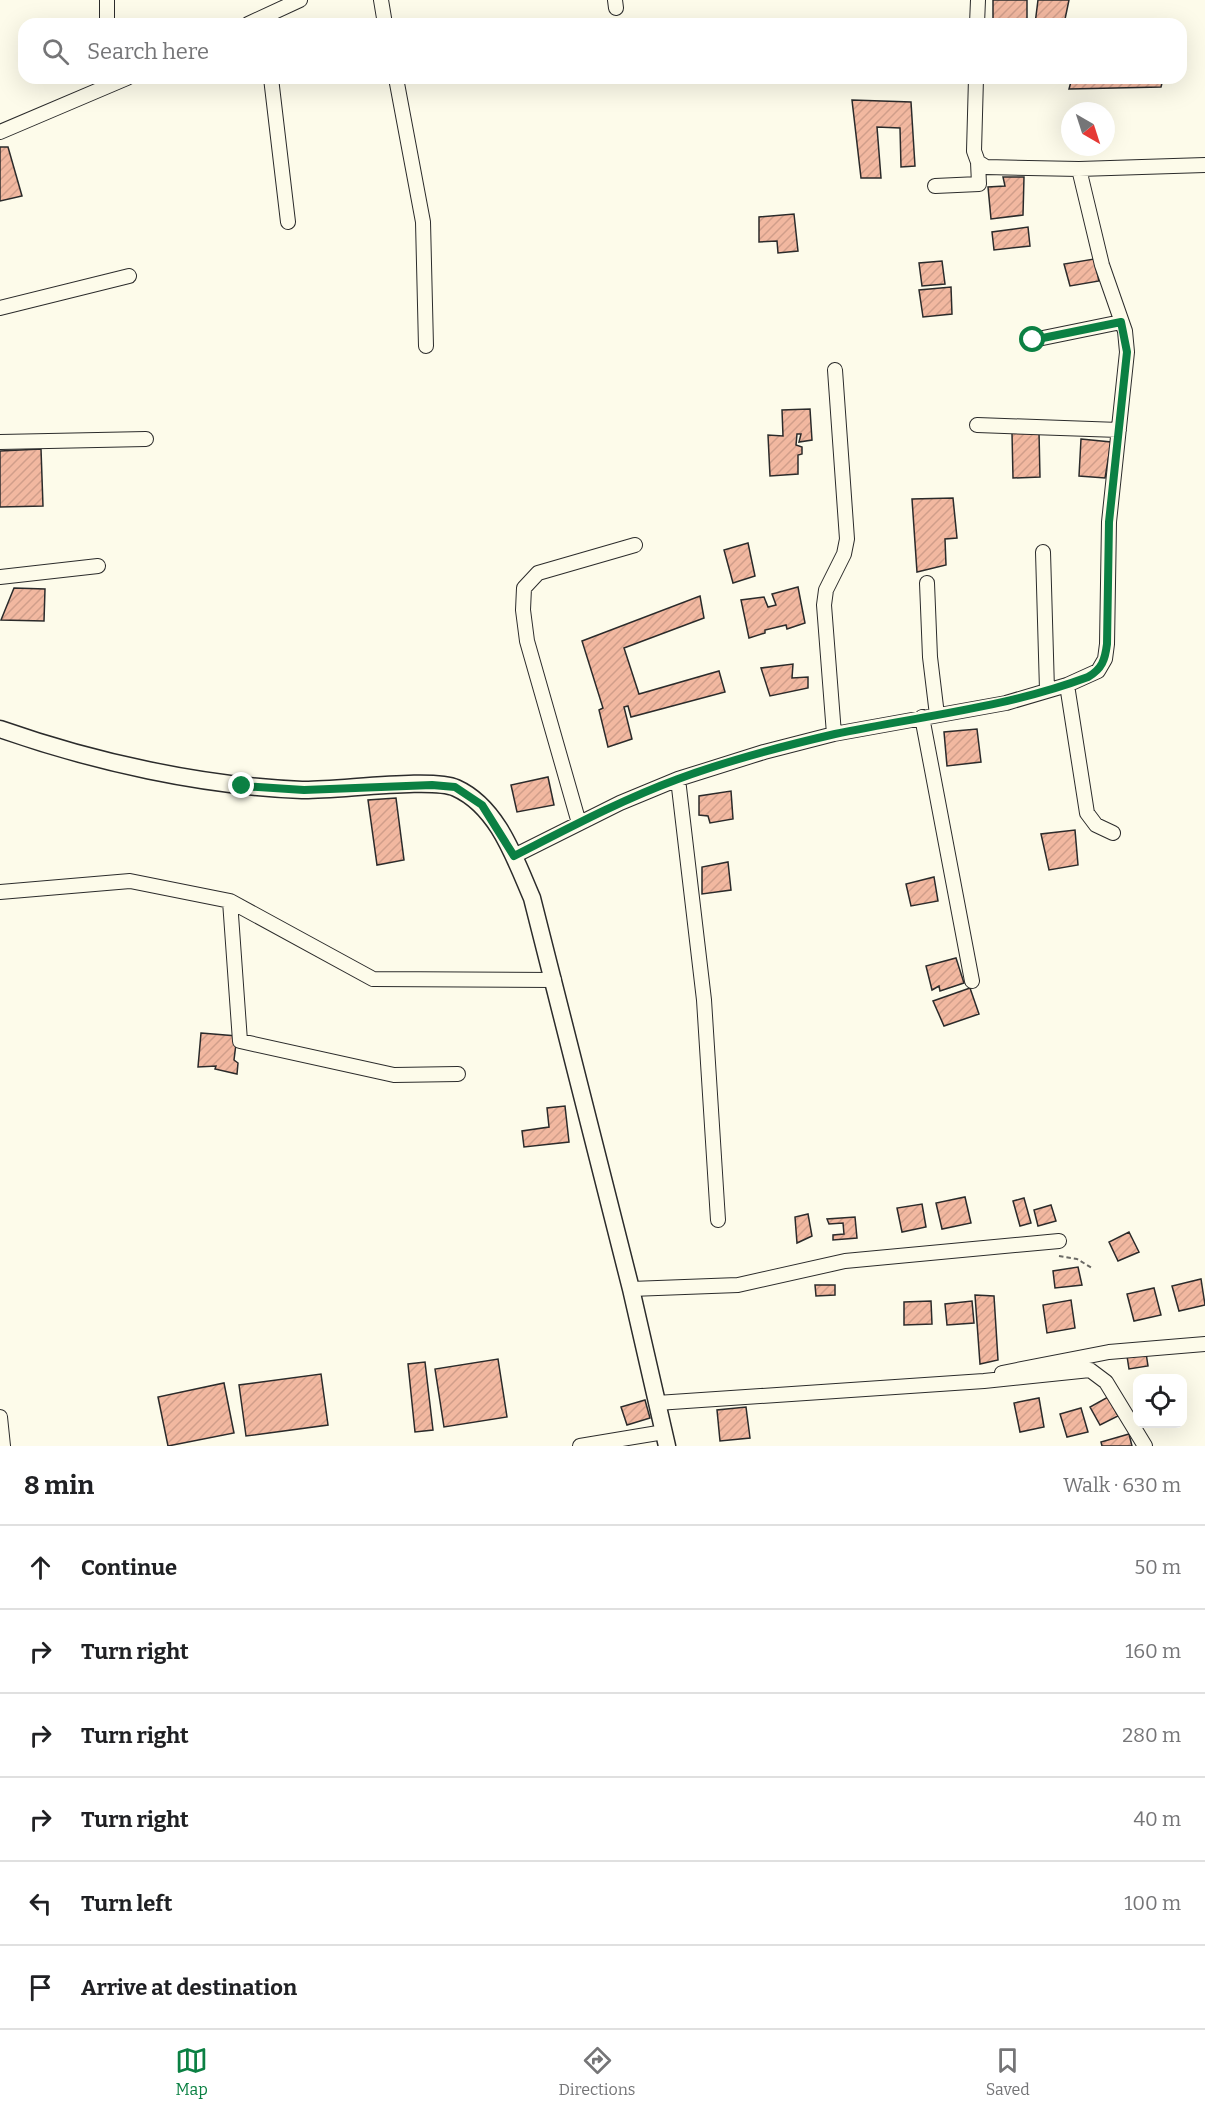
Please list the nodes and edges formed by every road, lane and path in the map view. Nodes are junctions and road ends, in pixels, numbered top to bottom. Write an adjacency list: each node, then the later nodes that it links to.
1 (107, 0): 5 (street)
2 (300, 0): 6 (street)
3 (381, 0): 7 (street)
4 (978, 0): 8 (street)
5 (107, 18)
6 (268, 18)
7 (384, 18)
8 (977, 18)
9 (104, 84): 13 (street)
10 (272, 84): 18 (street)
11 (397, 84): 23 (street)
12 (976, 84): 14 (street)
13 (0, 132)
14 (978, 162): 16 (street); 17 (street)
15 (1205, 165): 16 (street)
16 (1079, 169): 21 (street)
17 (935, 186)
18 (288, 222)
19 (129, 276): 20 (street)
20 (0, 308)
21 (1121, 322): 22 (street); 26 (street)
22 (1033, 340)
23 (426, 346)
24 (835, 370): 39 (street)
25 (977, 424): 26 (street)
26 (1119, 430): 34 (street)
27 (146, 439): 28 (street)
28 (0, 442)
29 (635, 546): 41 (street)
30 (1043, 552): 35 (street)
31 (98, 566): 32 (street)
32 (0, 576)
33 (927, 583): 36 (street)
34 (1067, 685): 35 (street); 42 (street)
35 (1047, 690): 36 (street)
36 (937, 715): 37 (street)
37 (922, 717): 39 (street); 47 (street)
38 (0, 729): 43 (street)
39 (834, 734): 40 (street)
40 (678, 779): 41 (street); 49 (street)
41 (579, 823): 43 (street)
42 (1113, 833)
43 (514, 856): 46 (street)
44 (0, 892): 45 (street)
45 (230, 902): 46 (street); 48 (street)
46 (554, 980): 53 (street)
47 (972, 981)
48 (458, 1074)
49 (718, 1220)
50 (1059, 1241): 53 (street)
51 (1055, 1256): 52 (path)
52 (1092, 1268)
53 (631, 1289): 56 (street)
54 (1205, 1344): 55 (street)
55 (984, 1381): 56 (street); 61 (street)
56 (657, 1403): 58 (street)
57 (0, 1416): 59 (street)
58 (665, 1439): 60 (street)
59 (3, 1446)
60 (580, 1446)
61 (1145, 1446)

